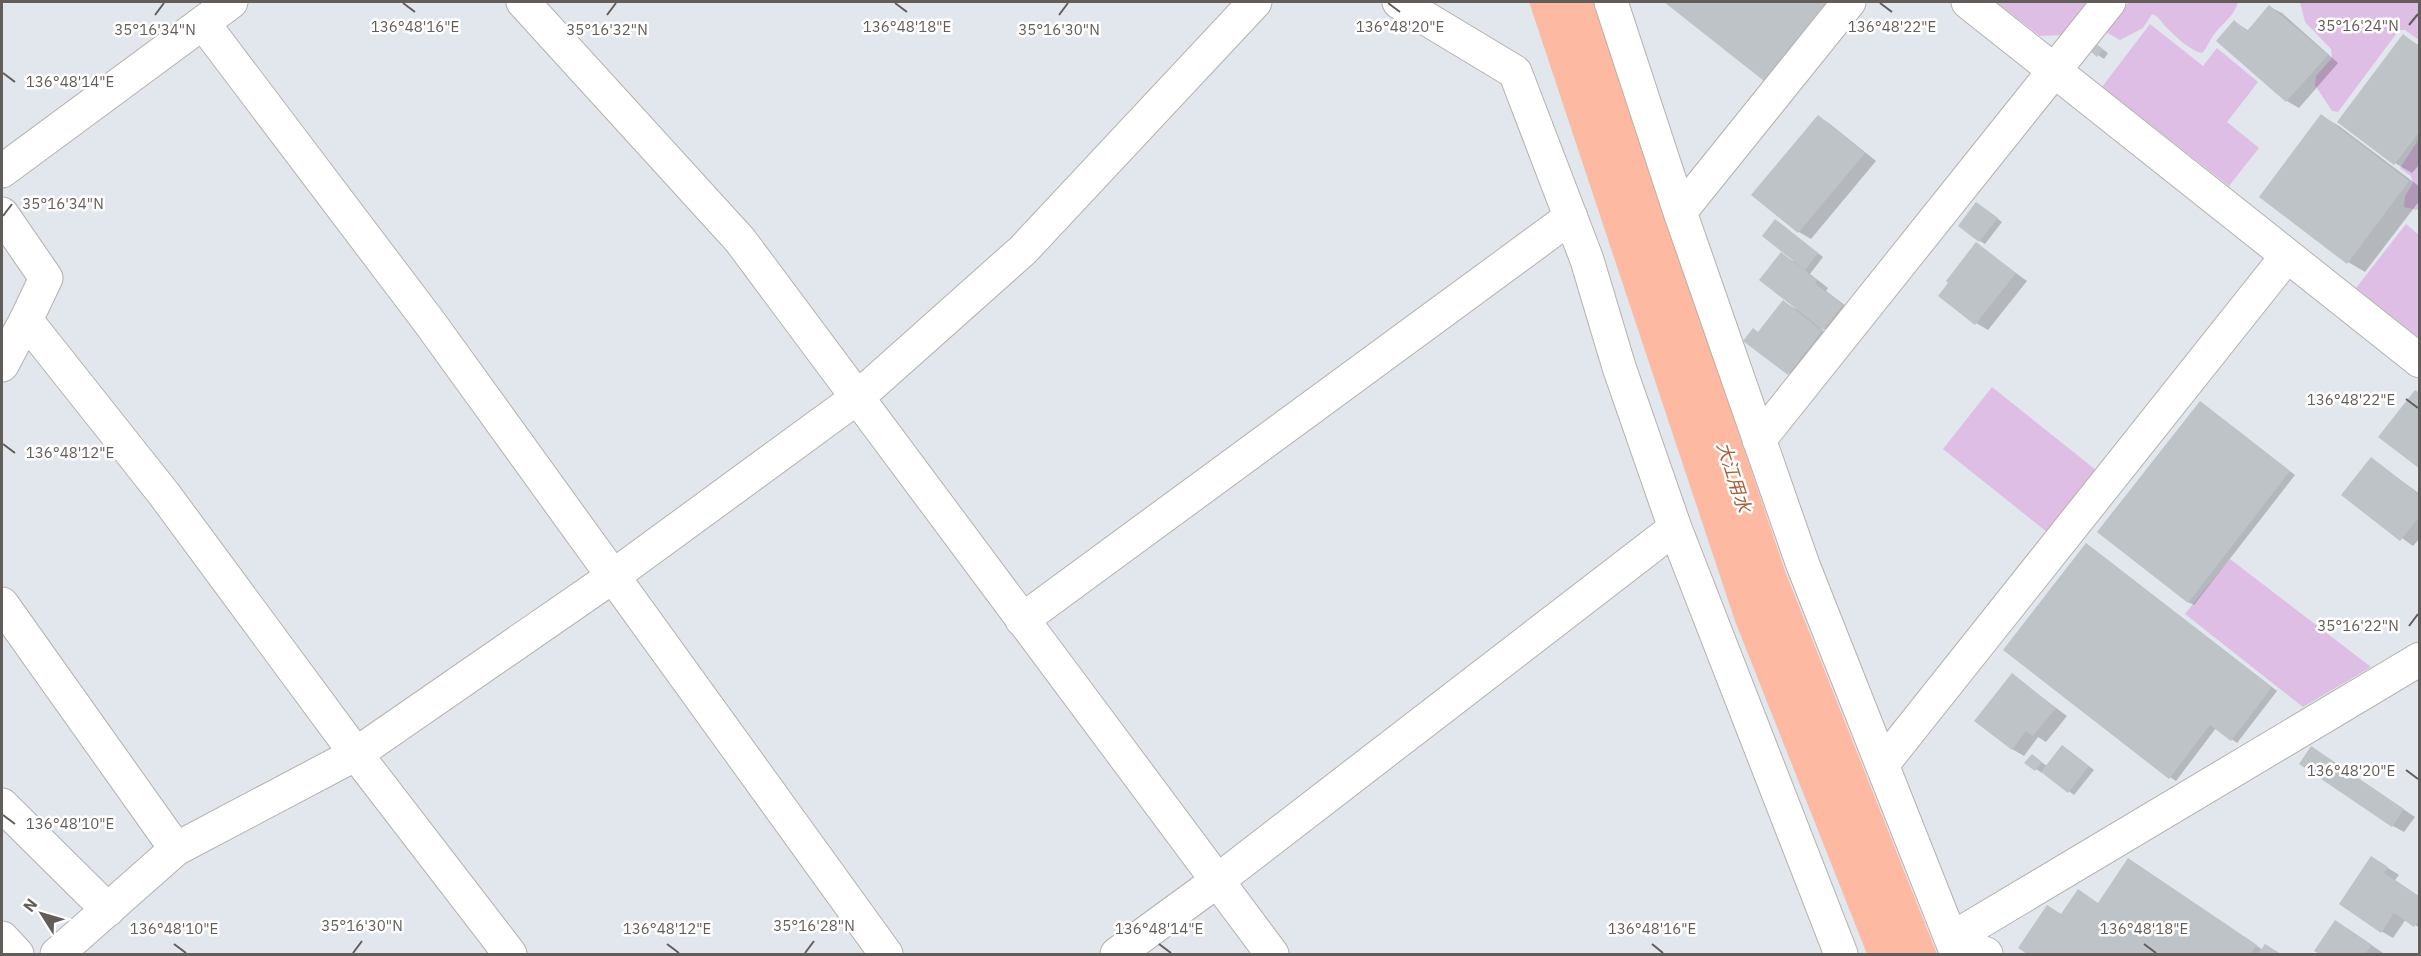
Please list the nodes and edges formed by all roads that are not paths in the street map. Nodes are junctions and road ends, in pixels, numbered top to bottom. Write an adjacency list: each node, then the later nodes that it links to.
1 (231, 2): 9 (street)
2 (523, 2): 19 (street)
3 (1255, 2): 19 (street)
4 (1399, 2): 14 (street)
5 (1611, 2): 12 (street)
6 (1849, 2): 12 (street)
7 (1968, 2): 10 (street)
8 (2109, 2): 10 (street)
9 (203, 23): 11 (street); 22 (street)
10 (2055, 70): 15 (street); 20 (street)
11 (2, 171)
12 (1680, 212): 20 (street)
13 (2, 214): 16 (street)
14 (1571, 218): 21 (street); 24 (street)
15 (2287, 256): 17 (street); 27 (street)
16 (26, 320): 18 (street); 26 (street)
17 (2420, 361)
18 (2, 365)
19 (858, 398): 22 (street); 24 (street)
20 (1759, 440): 27 (street)
21 (1675, 528): 30 (street); 40 (street)
22 (612, 577): 26 (street); 37 (street)
23 (2, 604): 29 (street)
24 (1022, 620): 30 (street)
25 (2420, 659): 33 (street)
26 (356, 754): 29 (street); 36 (street)
27 (1882, 765): 33 (street)
28 (2, 805): 31 (street)
29 (176, 849): 31 (street)
30 (1217, 881): 38 (street); 39 (street)
31 (108, 910): 35 (street)
32 (2, 938): 34 (street)
33 (1954, 947): 41 (street)
34 (17, 954)
35 (57, 954)
36 (510, 954)
37 (886, 954)
38 (1117, 954)
39 (1272, 954)
40 (1842, 954)
41 (1986, 954)

